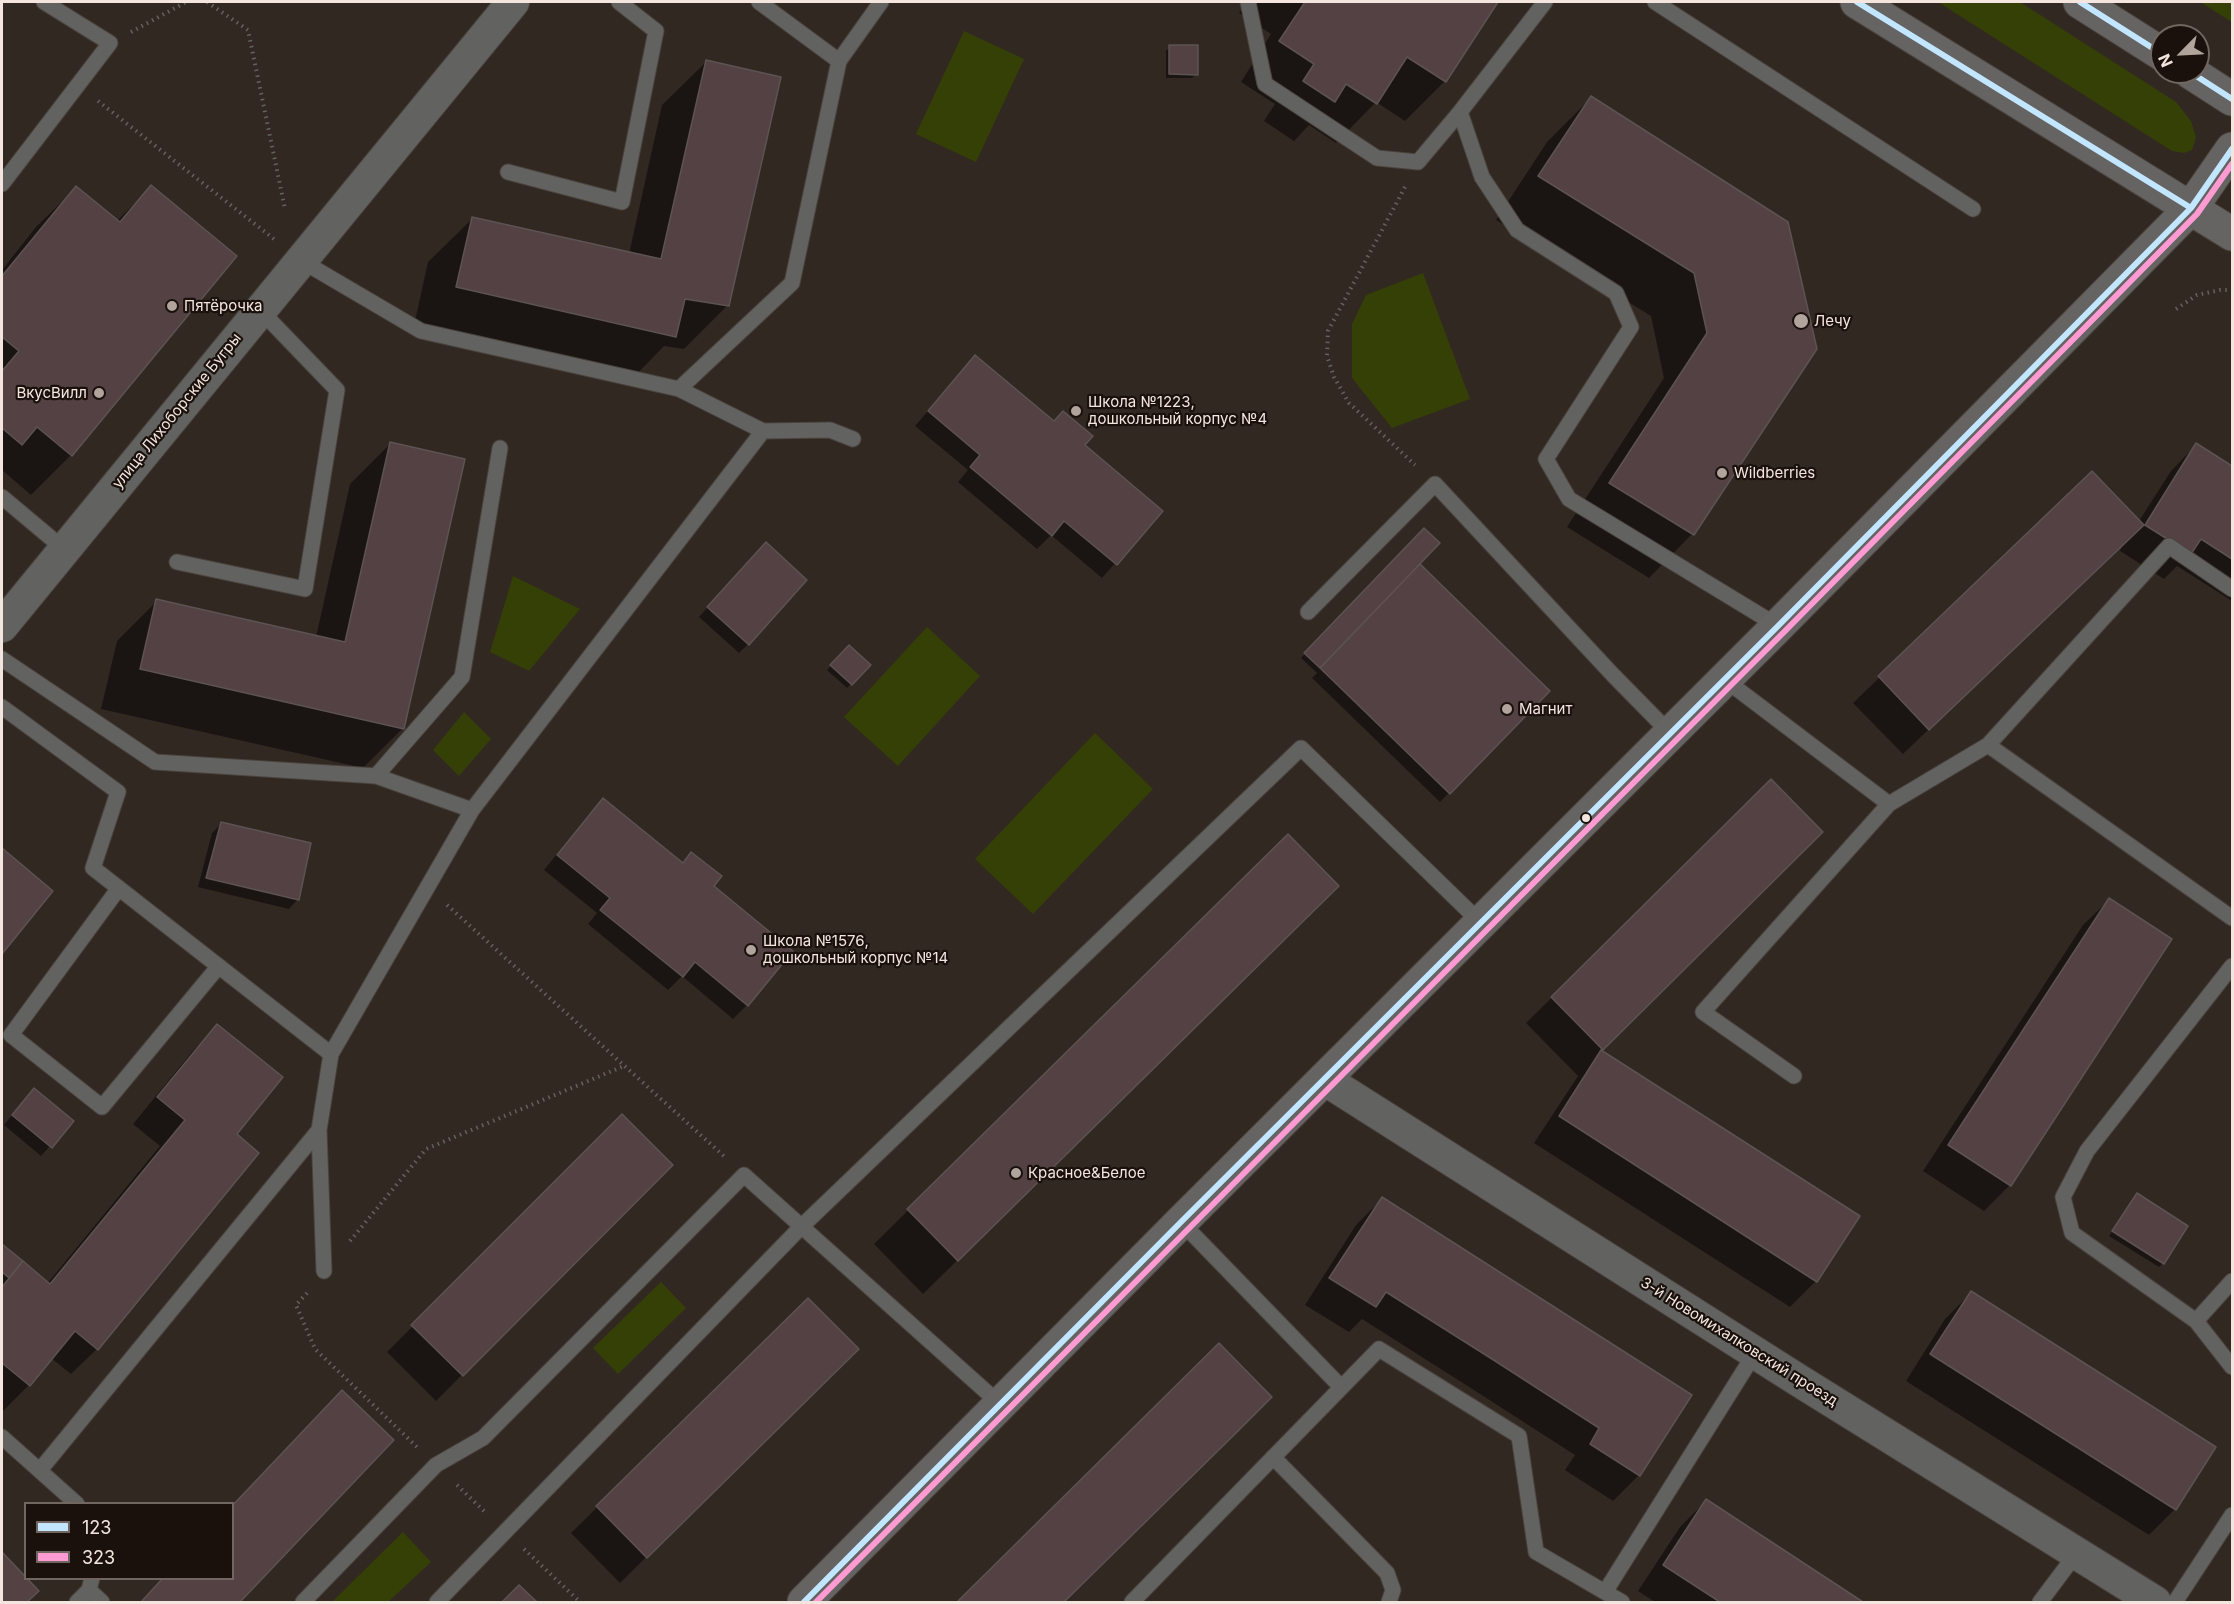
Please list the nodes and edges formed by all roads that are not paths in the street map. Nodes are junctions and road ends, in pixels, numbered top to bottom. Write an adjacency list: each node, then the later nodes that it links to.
1 (44, 2): 18 (lane)
2 (513, 2): 22 (street, улица Лихоборские Бугры)
3 (619, 2): 17 (lane)
4 (759, 2): 12 (lane)
5 (881, 2): 12 (lane)
6 (1248, 2): 15 (lane)
7 (1545, 2): 15 (lane)
8 (1655, 2): 19 (lane)
9 (1857, 2): 20 (street)
10 (2080, 2): 11 (street)
11 (2150, 46)
12 (839, 61): 24 (lane)
13 (2209, 84): 14 (street)
14 (2232, 99)
15 (1460, 112): 34 (lane)
16 (2232, 149): 20 (street)
17 (508, 172)
18 (2, 184)
19 (1973, 208)
20 (2191, 208): 21 (street); 34 (street)
21 (2232, 234)
22 (300, 260): 23 (street, улица Лихоборские Бугры); 24 (lane)
23 (260, 310): 29 (street, улица Лихоборские Бугры); 30 (lane)
24 (679, 389): 25 (lane)
25 (763, 431): 26 (lane); 42 (lane)
26 (853, 439)
27 (500, 448): 40 (lane)
28 (2, 497): 29 (lane)
29 (64, 549): 33 (street, улица Лихоборские Бугры)
30 (177, 562)
31 (2232, 589): 39 (lane)
32 (1308, 612): 38 (lane)
33 (2, 626)
34 (1778, 626): 36 (street)
35 (2, 659): 40 (lane)
36 (1724, 679): 38 (street); 41 (lane)
37 (2, 706): 43 (lane)
38 (1670, 733): 45 (street)
39 (1988, 745): 41 (lane); 44 (lane)
40 (376, 776): 42 (lane)
41 (1889, 804): 49 (lane)
42 (472, 810): 48 (lane)
43 (119, 888): 47 (lane); 47 (lane)
44 (2232, 918)
45 (1480, 922): 50 (street); 53 (lane)
46 (2232, 966): 56 (lane)
47 (218, 967): 48 (lane)
48 (331, 1054): 51 (lane)
49 (1794, 1076)
50 (1324, 1078): 52 (street); 57 (street, 3-й Новомихалковский проезд)
51 (319, 1130): 54 (lane); 63 (lane)
52 (1181, 1222): 59 (lane); 60 (street)
53 (802, 1226): 60 (lane); 71 (lane); 72 (lane)
54 (324, 1271)
55 (2232, 1281): 56 (lane)
56 (2196, 1321): 58 (lane)
57 (1755, 1353): 66 (street, 3-й Новомихалковский проезд); 68 (lane)
58 (2232, 1367)
59 (1341, 1388): 62 (lane); 68 (lane)
60 (1000, 1404): 73 (street)
61 (2, 1438): 63 (lane)
62 (1273, 1457): 74 (lane); 75 (lane)
63 (40, 1470): 64 (lane)
64 (76, 1502)
65 (2232, 1515): 79 (lane)
66 (2076, 1554): 77 (lane); 78 (street, 3-й Новомихалковский проезд)
67 (91, 1584): 69 (lane); 70 (lane)
68 (1605, 1592): 76 (lane)
69 (77, 1602)
70 (102, 1602)
71 (303, 1602)
72 (437, 1602)
73 (804, 1602)
74 (1132, 1602)
75 (1389, 1602)
76 (1622, 1602)
77 (2040, 1602)
78 (2155, 1602)
79 (2175, 1602)

